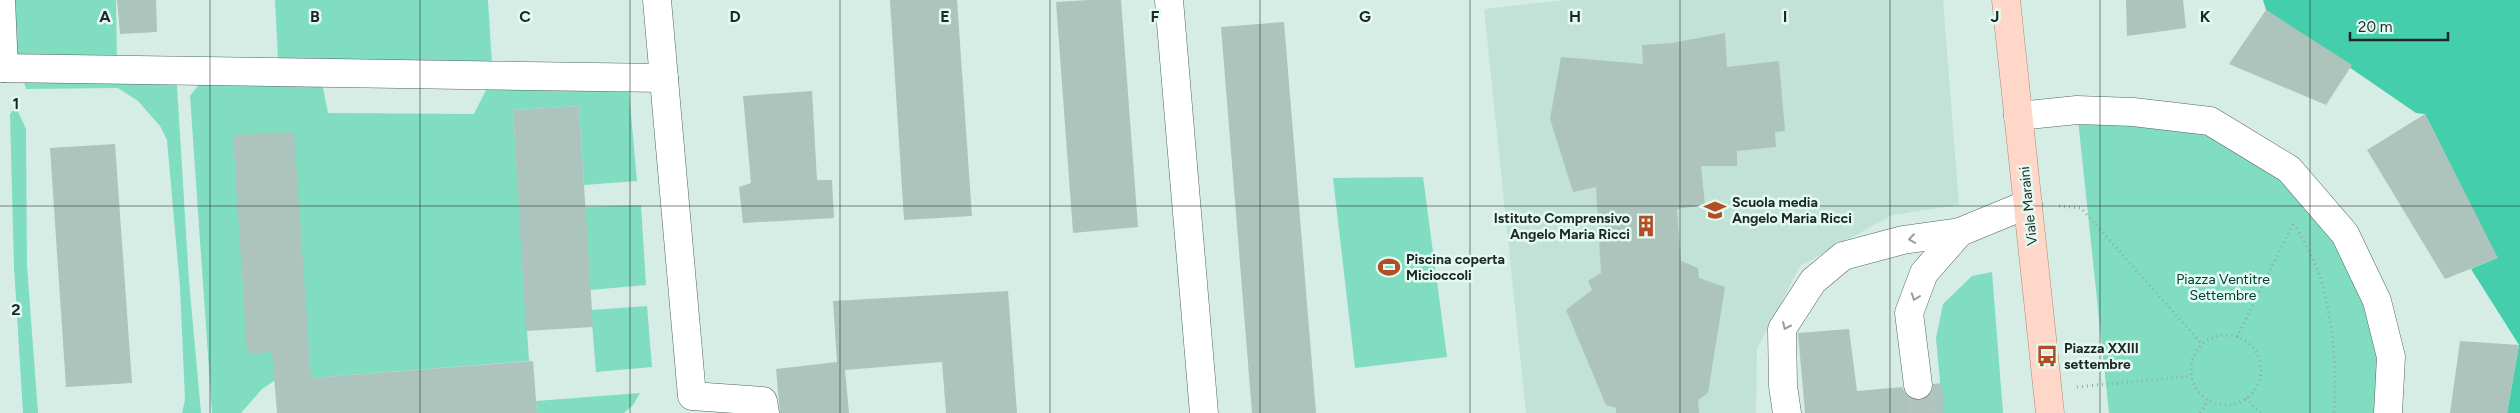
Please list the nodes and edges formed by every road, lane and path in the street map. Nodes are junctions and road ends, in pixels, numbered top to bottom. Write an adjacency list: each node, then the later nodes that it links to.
1 (1, 0): 5 (street)
2 (657, 0): 6 (street)
3 (1169, 0): 18 (street)
4 (2006, 0): 7 (main road, Viale Maraini)
5 (2, 68): 6 (street)
6 (664, 78): 17 (street)
7 (2018, 116): 8 (main road, Viale Maraini); 23 (street)
8 (2028, 204): 9 (street); 11 (path); 16 (main road, Viale Maraini)
9 (1960, 232): 13 (street, one-way to 13); 19 (street, one-way to 19)
10 (2237, 337): 11 (path); 14 (path); 22 (path)
11 (2202, 344): 12 (path)
12 (2191, 376): 15 (path); 16 (path)
13 (1918, 385)
14 (2246, 398): 15 (path); 21 (path)
15 (2208, 400): 20 (path)
16 (2049, 401)
17 (765, 413)
18 (1204, 413)
19 (1787, 413)
20 (2200, 413)
21 (2260, 413)
22 (2334, 413)
23 (2388, 413)

